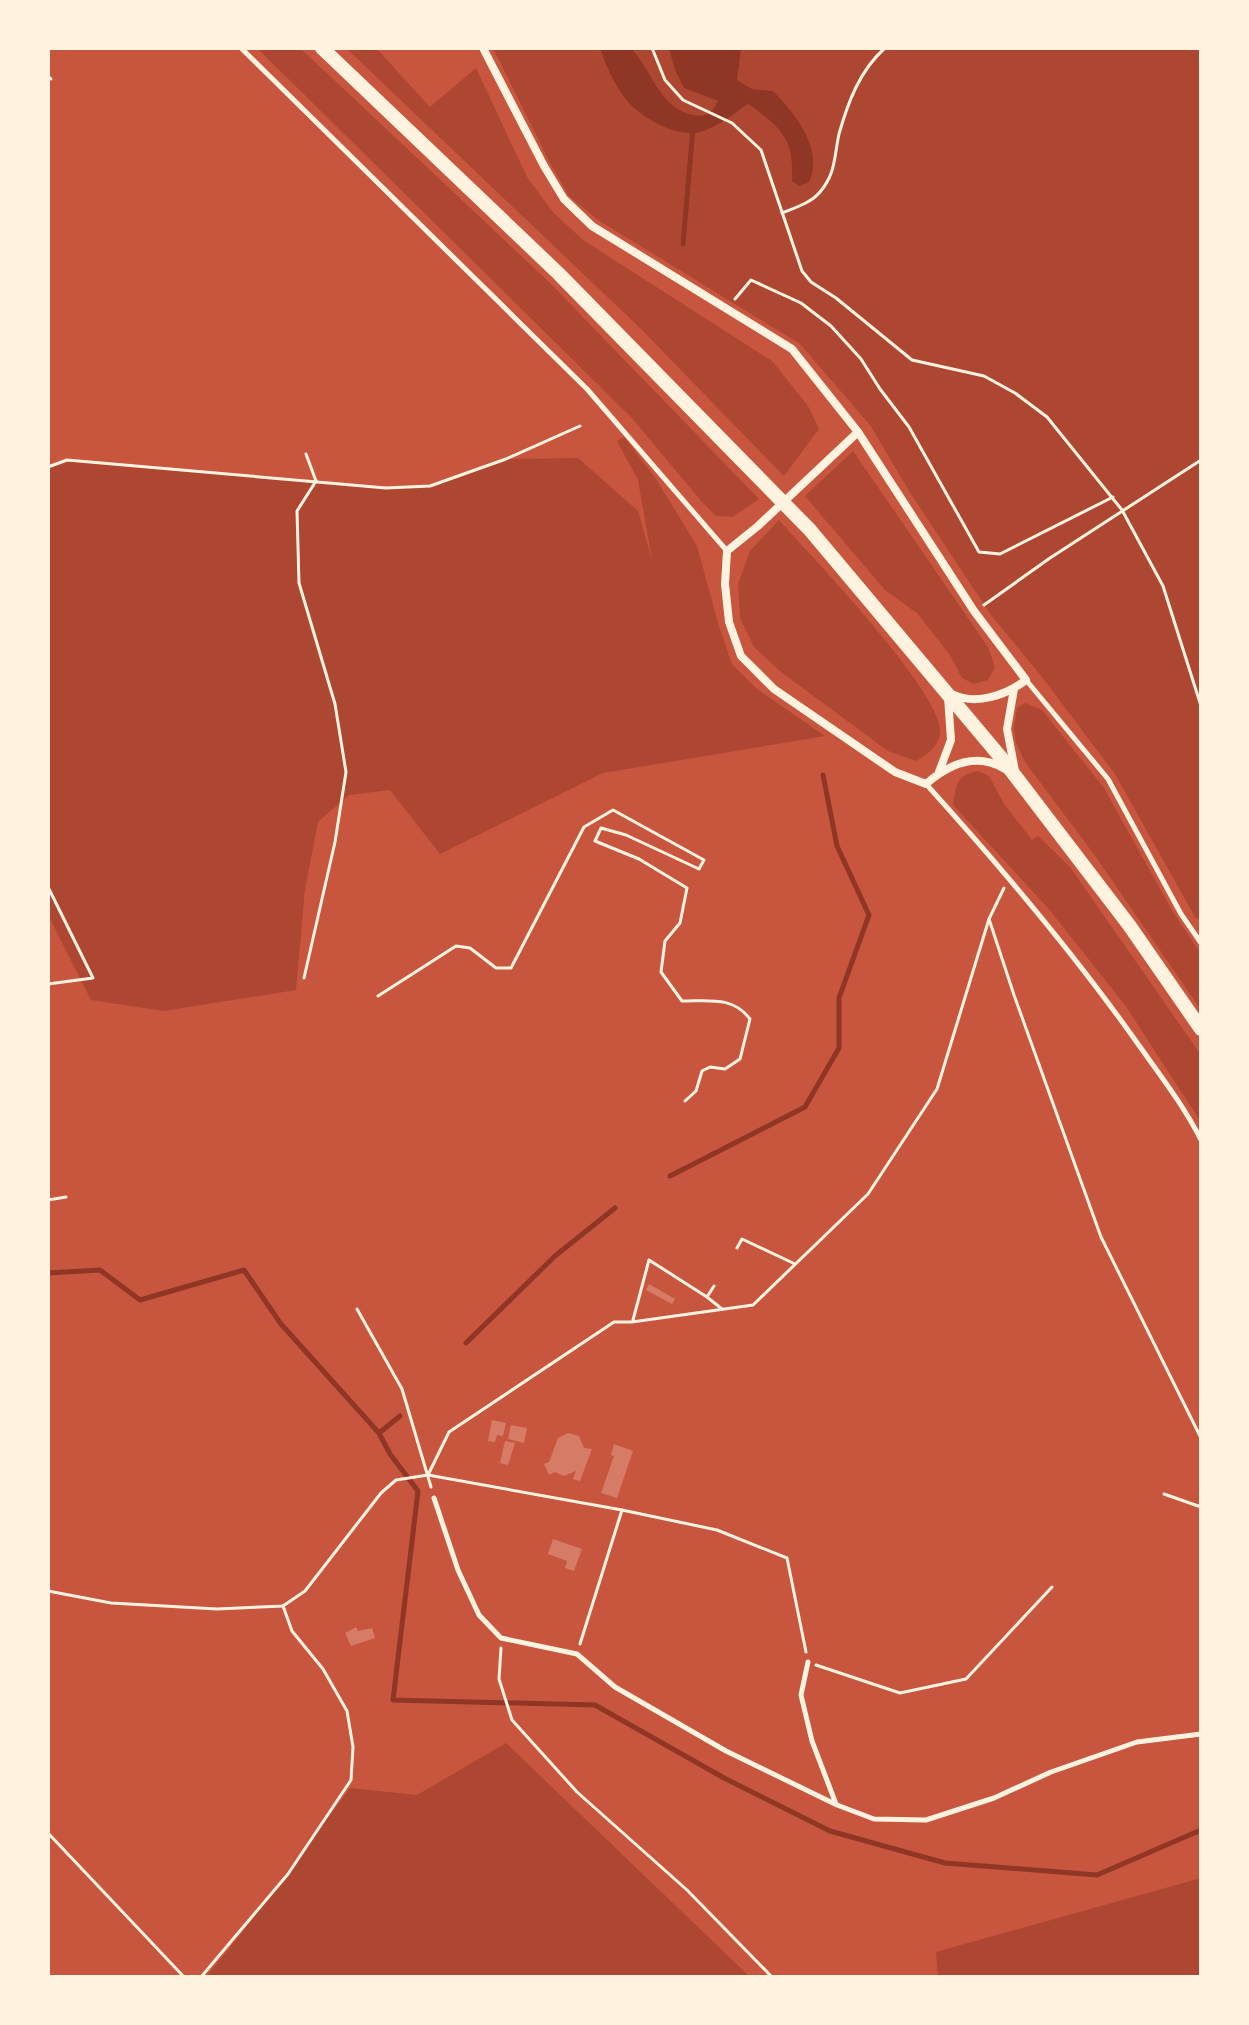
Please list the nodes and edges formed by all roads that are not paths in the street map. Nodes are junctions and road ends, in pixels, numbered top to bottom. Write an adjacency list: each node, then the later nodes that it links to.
1 (241, 48): 5 (lane)
2 (322, 48): 8 (main road)
3 (483, 48): 4 (street)
4 (858, 432): 5 (street); 6 (street)
5 (727, 551): 11 (street)
6 (1026, 680): 7 (street); 12 (lane)
7 (1014, 689): 8 (street); 10 (street)
8 (948, 692): 9 (street); 10 (main road)
9 (939, 772): 10 (street); 11 (street)
10 (1018, 779): 13 (main road)
11 (926, 784): 14 (lane)
12 (1201, 943)
13 (1201, 1029)
14 (1201, 1140)
15 (434, 1498): 18 (lane)
16 (808, 1662): 18 (lane)
17 (1201, 1734): 18 (lane)
18 (837, 1805)

